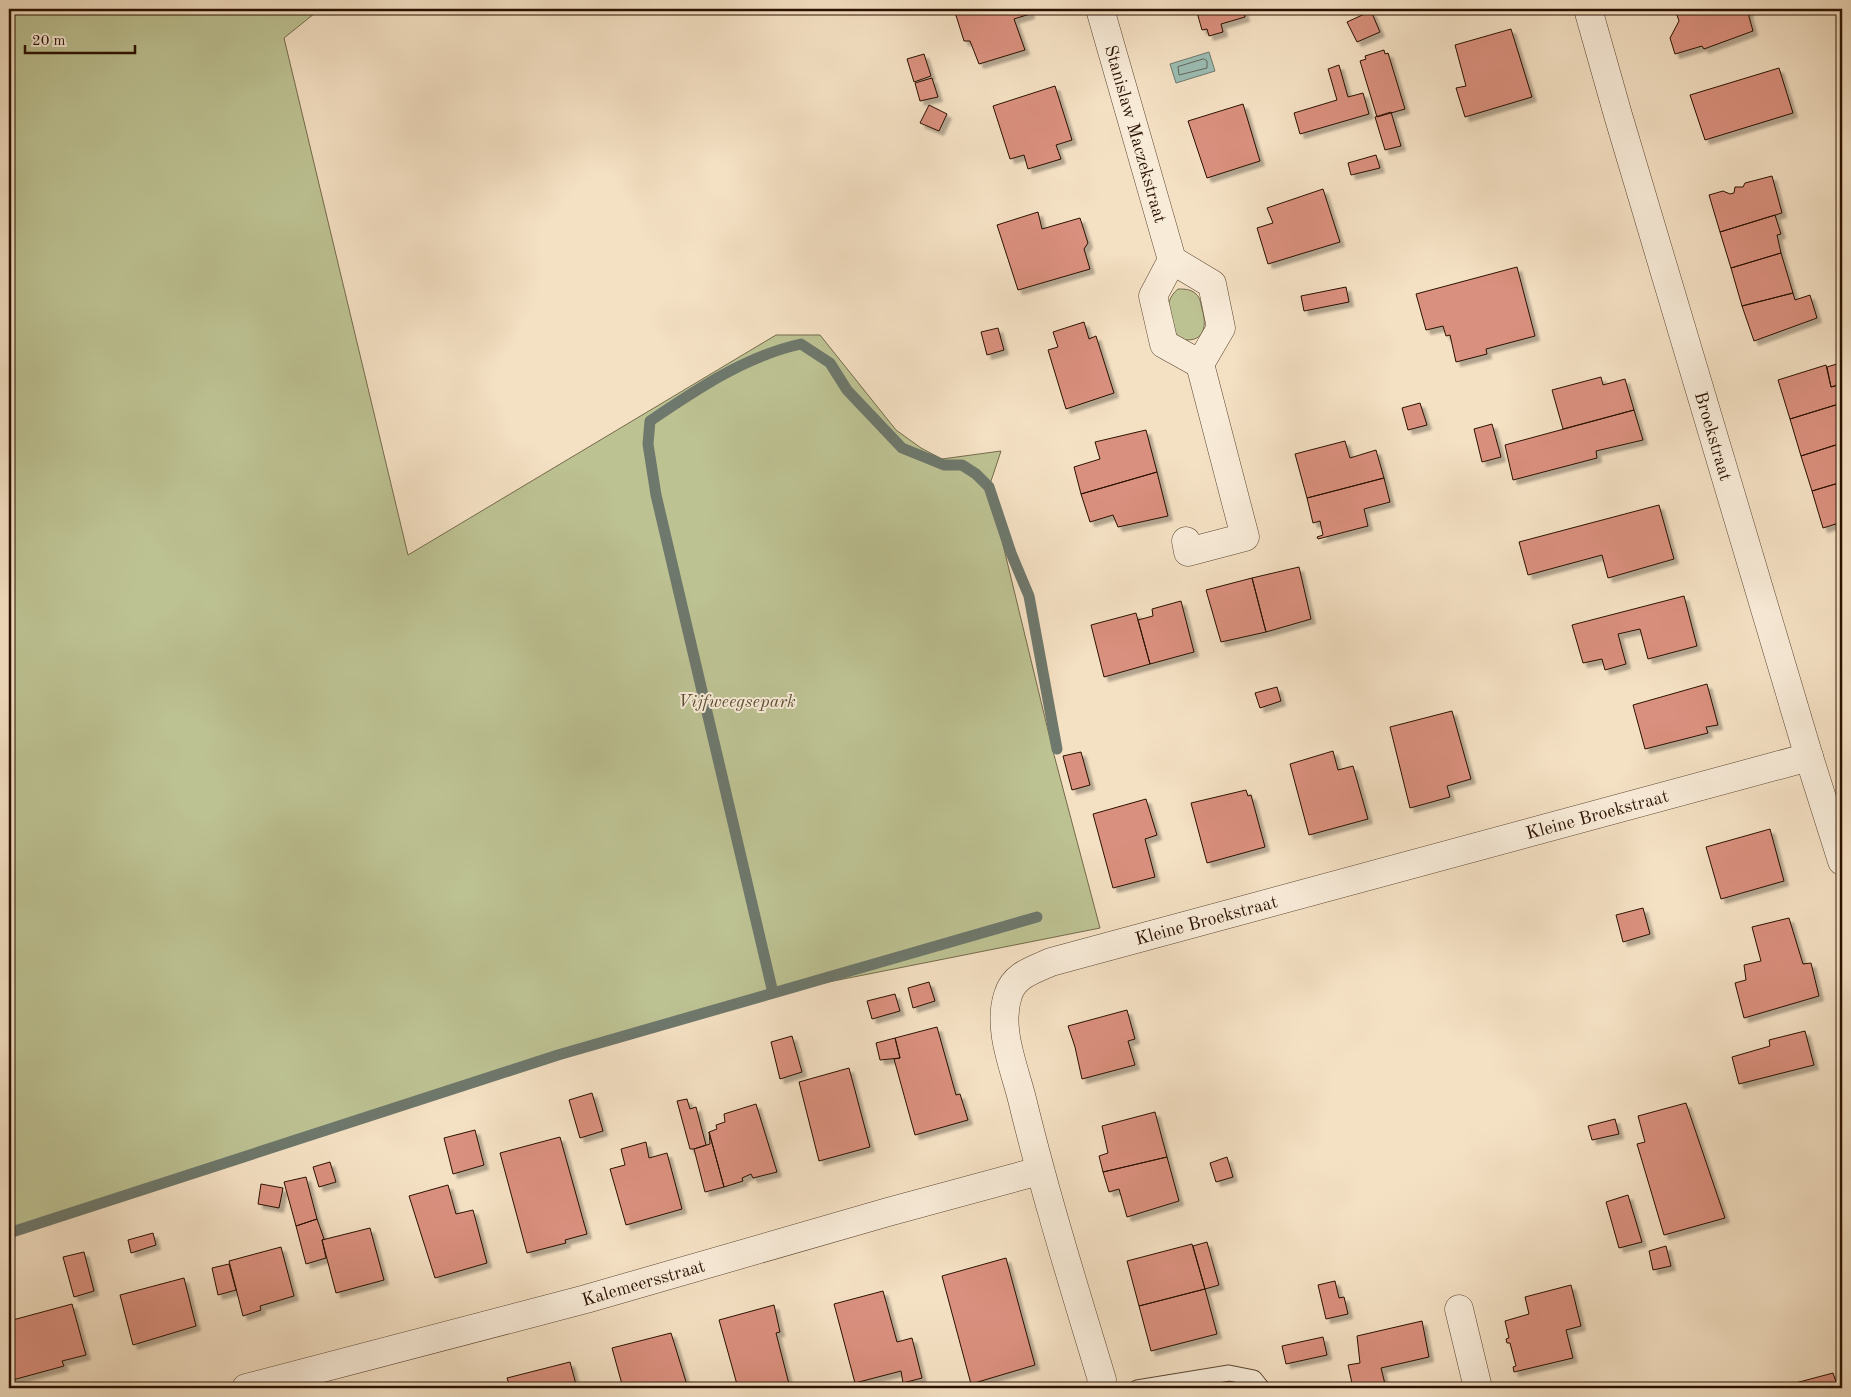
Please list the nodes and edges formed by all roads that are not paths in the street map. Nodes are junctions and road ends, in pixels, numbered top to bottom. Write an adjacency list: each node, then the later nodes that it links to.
1 (1100, 9): 3 (street, Stanislaw Maczekstraat)
2 (1588, 9): 6 (street, Broekstraat)
3 (1172, 260): 4 (street); 4 (street)
4 (1200, 364): 5 (street)
5 (1186, 541)
6 (1809, 757): 7 (street, Broekstraat); 8 (street, Kleine Broekstraat)
7 (1842, 861)
8 (1039, 1171): 10 (street, Kalemeersstraat); 11 (street, Kleine Broekstraat)
9 (1458, 1309): 14 (street)
10 (246, 1388)
11 (1100, 1388)
12 (1137, 1388): 13 (lane)
13 (1262, 1388)
14 (1478, 1388)

